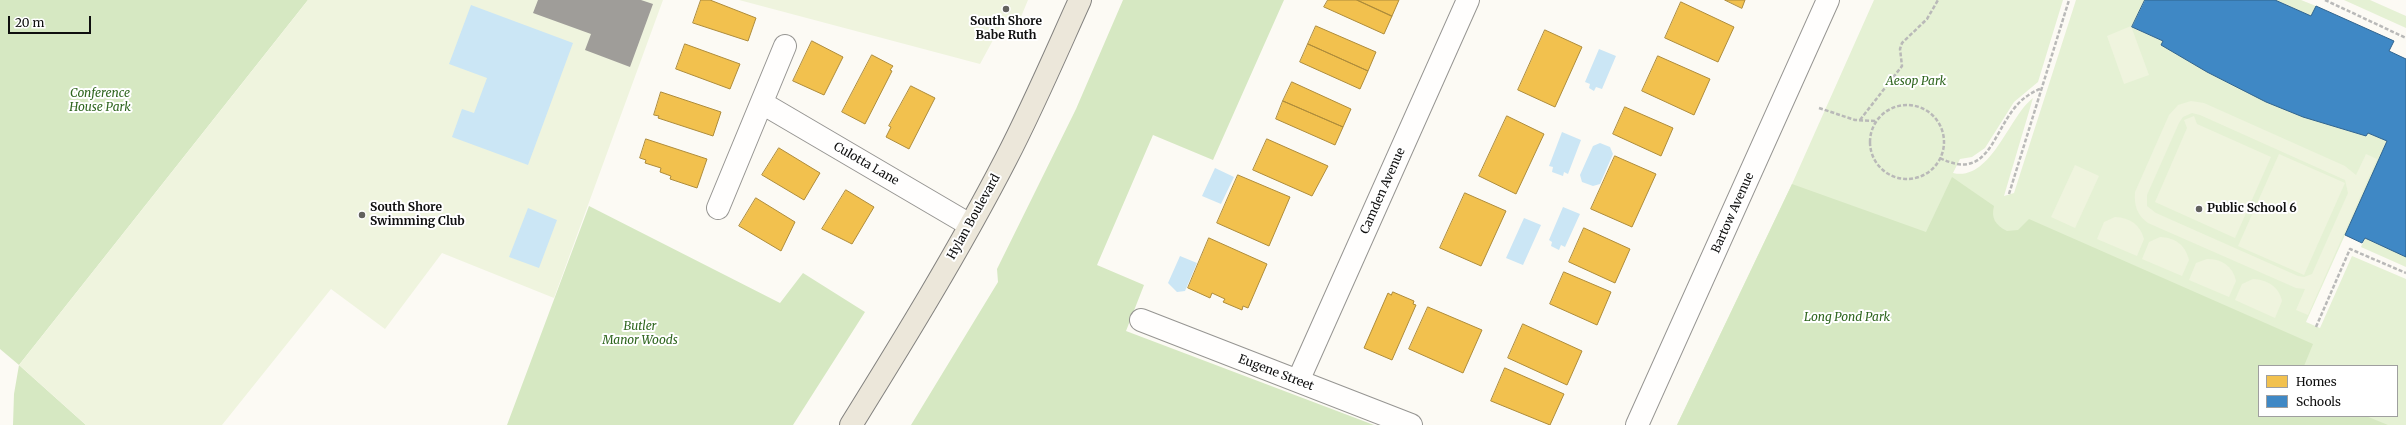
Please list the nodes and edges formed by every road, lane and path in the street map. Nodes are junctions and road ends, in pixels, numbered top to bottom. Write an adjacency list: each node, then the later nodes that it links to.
1 (1080, 0): 17 (main road, Hylan Boulevard)
2 (1828, 0): 24 (street, Bartow Avenue)
3 (1938, 0): 12 (path)
4 (2069, 0): 9 (path)
5 (2325, 0): 7 (path)
6 (1462, 2): 21 (street, Camden Avenue)
7 (2406, 38)
8 (785, 46): 10 (street)
9 (2042, 87): 14 (path); 15 (path)
10 (762, 103): 16 (street); 17 (street, Culotta Lane)
11 (1819, 108): 12 (path)
12 (1860, 120): 13 (path)
13 (1876, 121): 14 (path); 14 (path)
14 (1940, 158)
15 (2009, 194)
16 (718, 208)
17 (970, 225): 22 (main road, Hylan Boulevard)
18 (2406, 273): 20 (path)
19 (1141, 320): 21 (street, Eugene Street)
20 (2316, 327)
21 (1298, 381): 23 (street, Eugene Street)
22 (851, 425)
23 (1411, 425)
24 (1637, 425)

